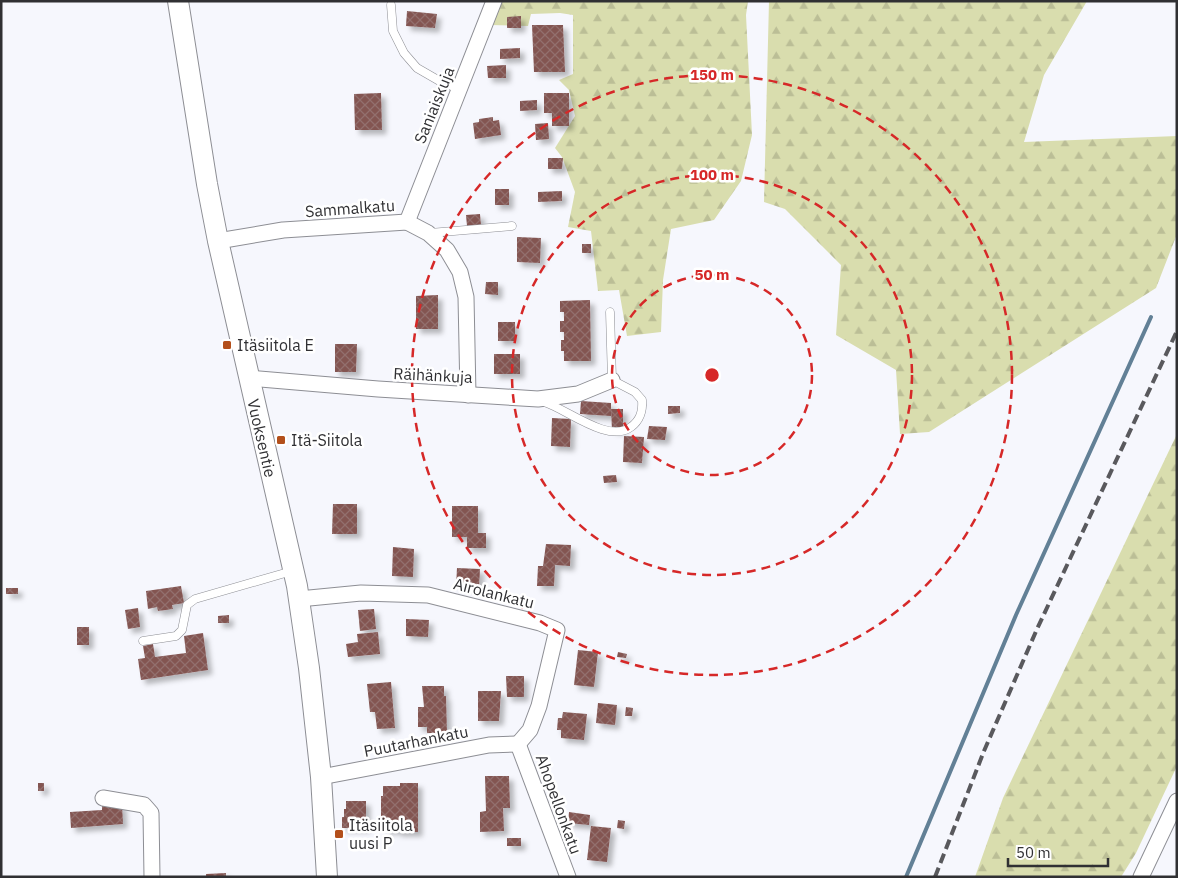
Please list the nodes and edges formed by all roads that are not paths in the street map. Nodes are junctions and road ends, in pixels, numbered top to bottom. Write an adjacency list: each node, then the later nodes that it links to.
1 (178, 1): 8 (street, Vuoksentie)
2 (494, 1): 4 (street, Saniaiskuja)
3 (391, 5): 4 (lane)
4 (460, 89): 5 (street, Saniaiskuja)
5 (407, 222): 7 (street, Sammalkatu); 8 (street, Sammalkatu)
6 (512, 226): 7 (lane)
7 (428, 233): 12 (street, Sammalkatu)
8 (218, 241): 10 (street, Vuoksentie)
9 (610, 312): 11 (lane)
10 (248, 378): 12 (street, Räihänkuja); 14 (street, Vuoksentie)
11 (612, 380): 13 (street, Räihänkuja); 13 (lane)
12 (468, 395): 13 (street, Räihänkuja)
13 (538, 400)
14 (294, 571): 15 (street, Vuoksentie); 16 (lane)
15 (298, 599): 17 (street, Airolankatu); 18 (street, Vuoksentie)
16 (144, 641)
17 (518, 744): 18 (street, Puutarhankatu); 23 (street, Ahopellonkatu)
18 (321, 777): 22 (street, Vuoksentie)
19 (103, 798): 21 (street)
20 (1177, 801): 24 (street)
21 (152, 877)
22 (327, 877)
23 (568, 877)
24 (1141, 877)

